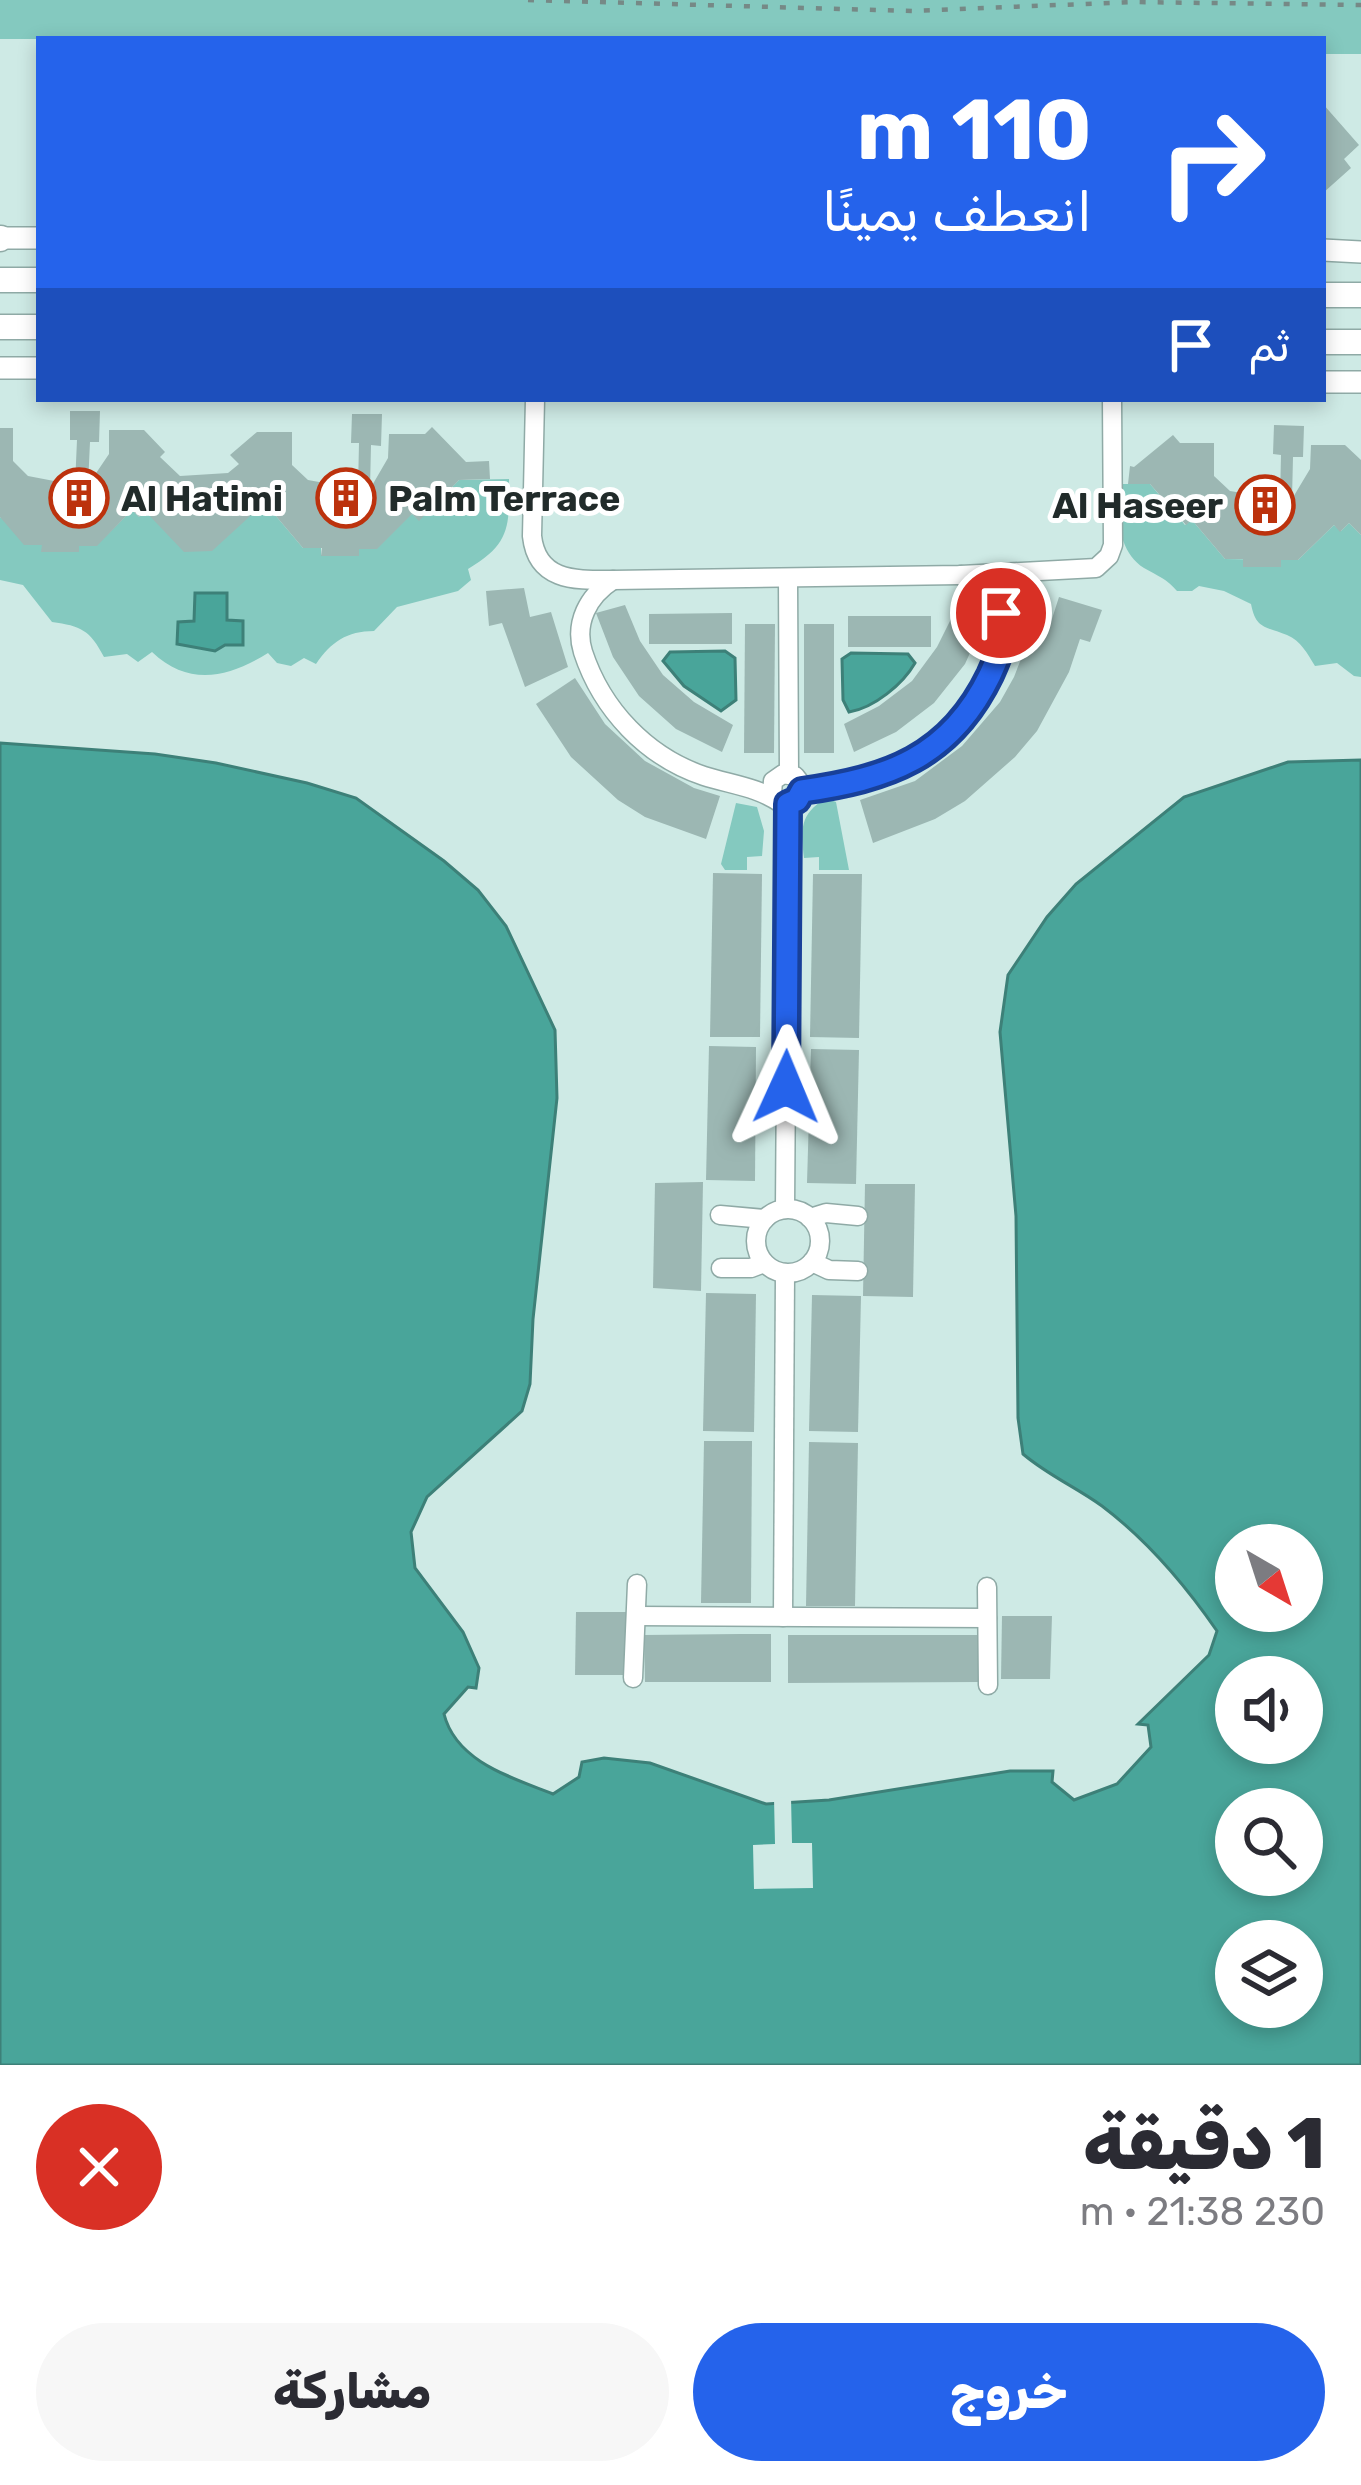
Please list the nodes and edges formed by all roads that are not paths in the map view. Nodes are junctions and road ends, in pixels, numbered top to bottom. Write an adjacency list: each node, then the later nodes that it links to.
1 (0, 238): 2 (street)
2 (36, 238)
3 (1326, 250): 4 (street)
4 (1361, 252)
5 (0, 280): 6 (main road)
6 (36, 280)
7 (0, 327): 8 (main road)
8 (36, 327)
9 (1326, 342): 10 (main road)
10 (1361, 343)
11 (0, 368): 12 (street)
12 (36, 368)
13 (1326, 382): 14 (street)
14 (1361, 382)
15 (535, 402): 19 (street)
16 (1112, 402): 17 (street)
17 (962, 575): 18 (street); 20 (street)
18 (788, 578): 19 (street); 20 (street)
19 (613, 580): 20 (street)
20 (787, 796): 21 (street)
21 (784, 1209): 24 (street); 25 (street)
22 (720, 1215): 25 (street)
23 (858, 1216): 24 (street)
24 (810, 1218): 26 (street)
25 (765, 1219): 27 (street)
26 (812, 1262): 29 (street); 30 (street)
27 (764, 1263): 28 (street); 30 (street)
28 (721, 1268)
29 (858, 1271)
30 (785, 1273): 34 (street)
31 (637, 1584): 33 (street)
32 (987, 1587): 35 (street)
33 (636, 1616): 34 (street); 36 (street)
34 (783, 1617): 35 (street)
35 (987, 1618): 37 (street)
36 (633, 1678)
37 (988, 1685)

